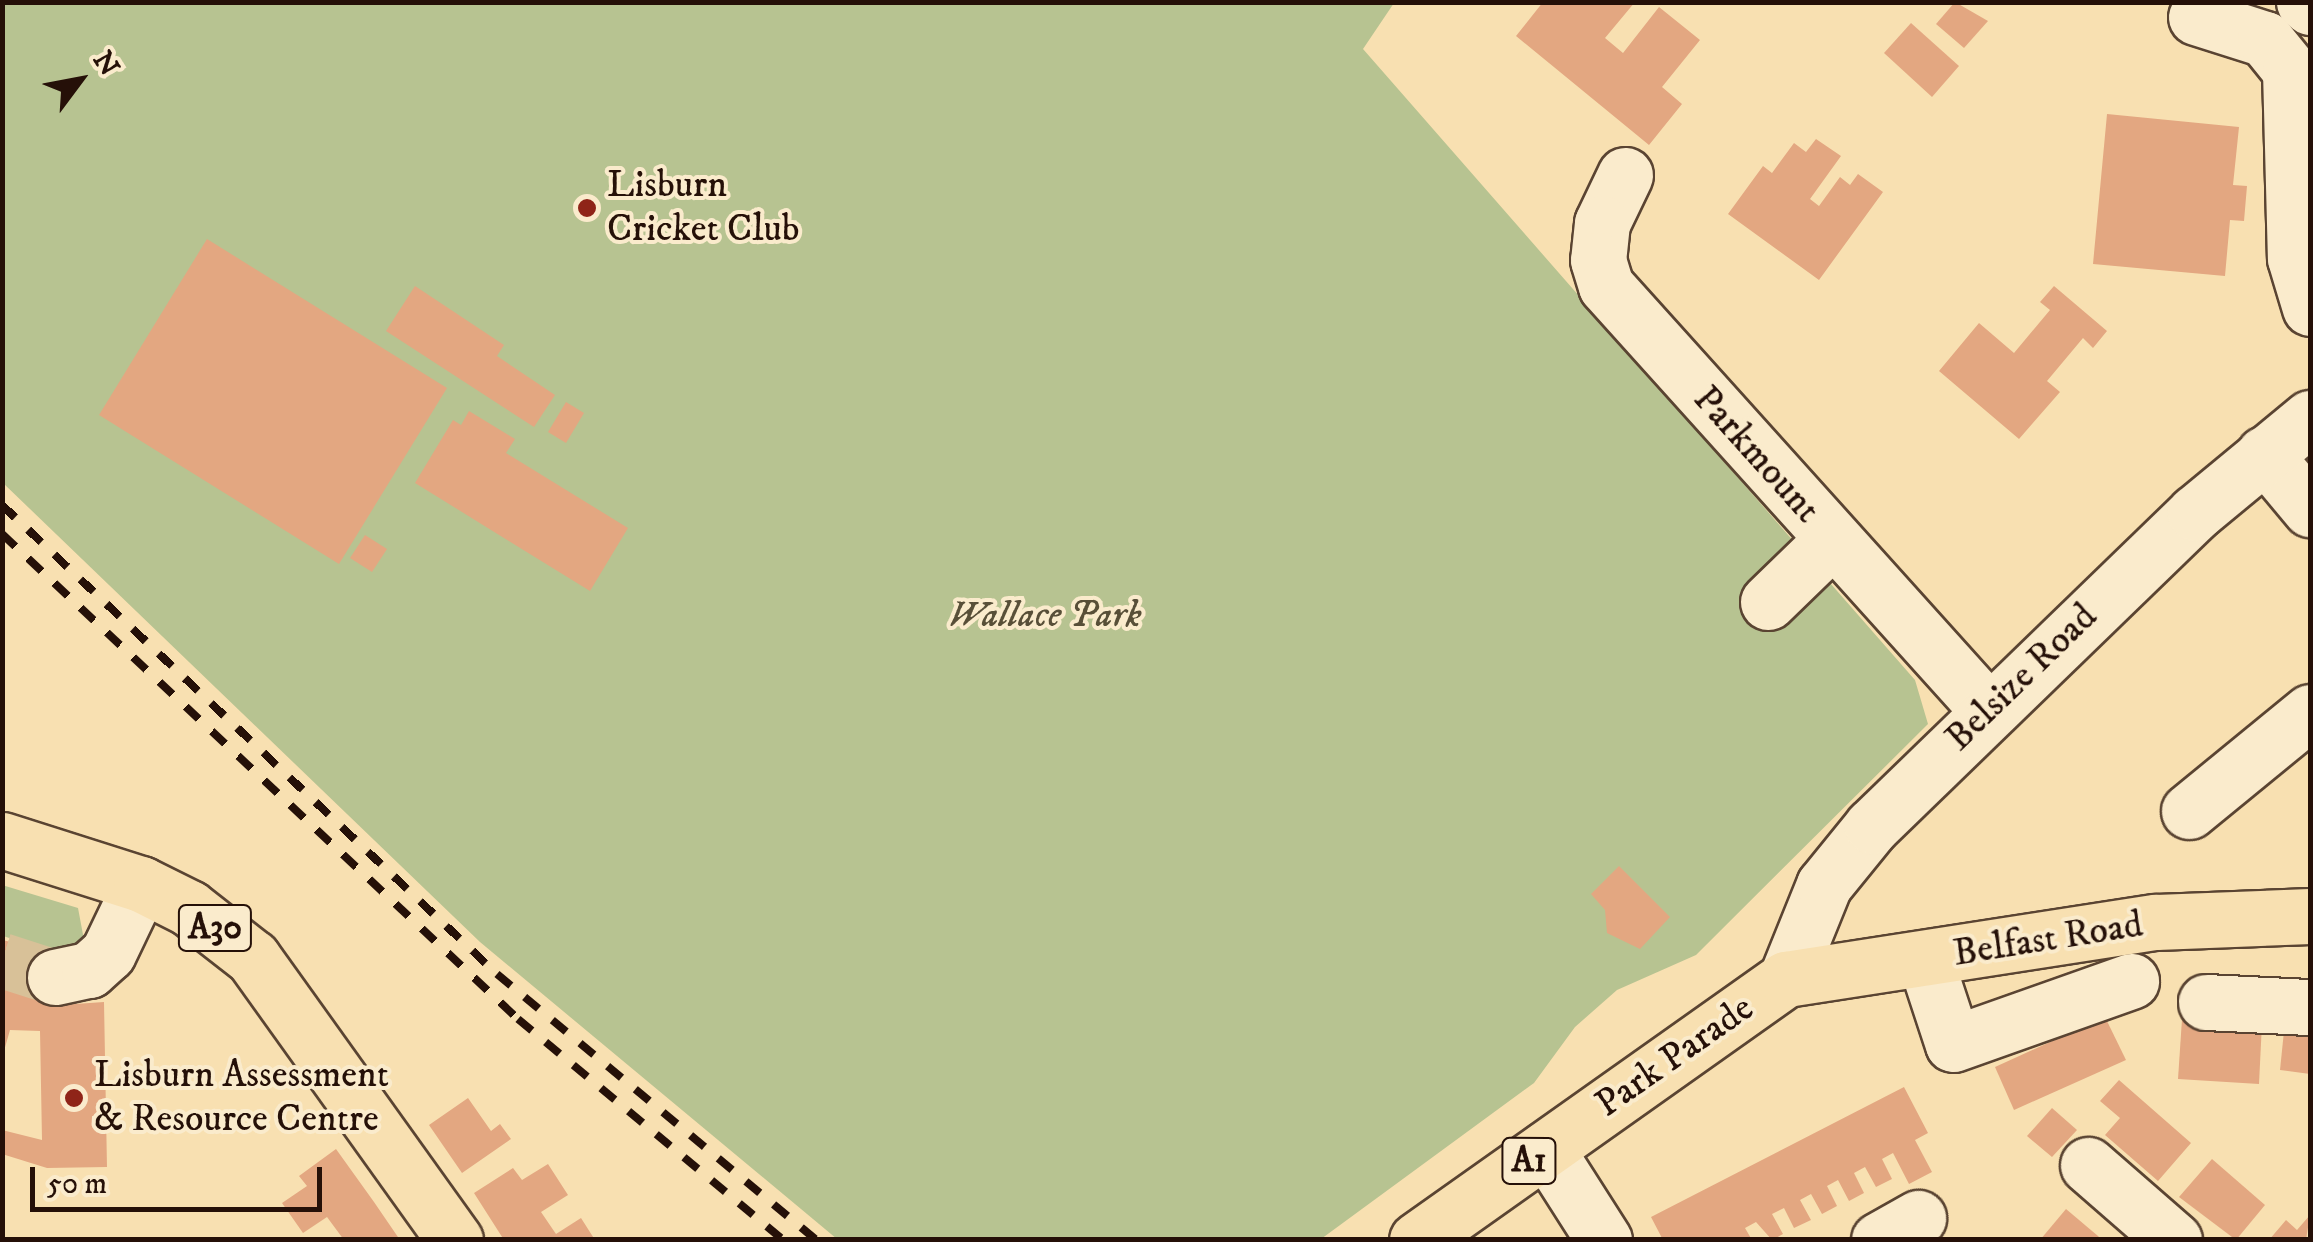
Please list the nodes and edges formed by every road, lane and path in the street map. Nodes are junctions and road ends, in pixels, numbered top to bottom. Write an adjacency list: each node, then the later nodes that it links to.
1 (2304, 2): 2 (street)
2 (2310, 7)
3 (2196, 17): 5 (street)
4 (1626, 174): 9 (street, Parkmount)
5 (2310, 308)
6 (2310, 418): 7 (street, Belsize Road)
7 (2264, 454): 8 (street); 11 (street, Belsize Road)
8 (2310, 509)
9 (1832, 540): 10 (street); 11 (street, Parkmount)
10 (1768, 602)
11 (1987, 709): 19 (street, Belsize Road)
12 (2310, 712): 13 (street)
13 (2189, 811)
14 (2, 840): 15 (main road, A30)
15 (141, 884): 18 (street); 25 (main road, A30)
16 (2310, 916): 17 (main road, Belfast Road / A1)
17 (1925, 959): 19 (main road, Belfast Road / A1); 20 (street)
18 (55, 976)
19 (1786, 979): 23 (main road, Park Parade / A1)
20 (2132, 980)
21 (2206, 1002): 22 (street)
22 (2310, 1007)
23 (1546, 1149): 26 (main road, Park Parade / A1); 27 (street)
24 (2088, 1166): 28 (street)
25 (455, 1240)
26 (1417, 1240)
27 (1604, 1240)
28 (2174, 1240)

